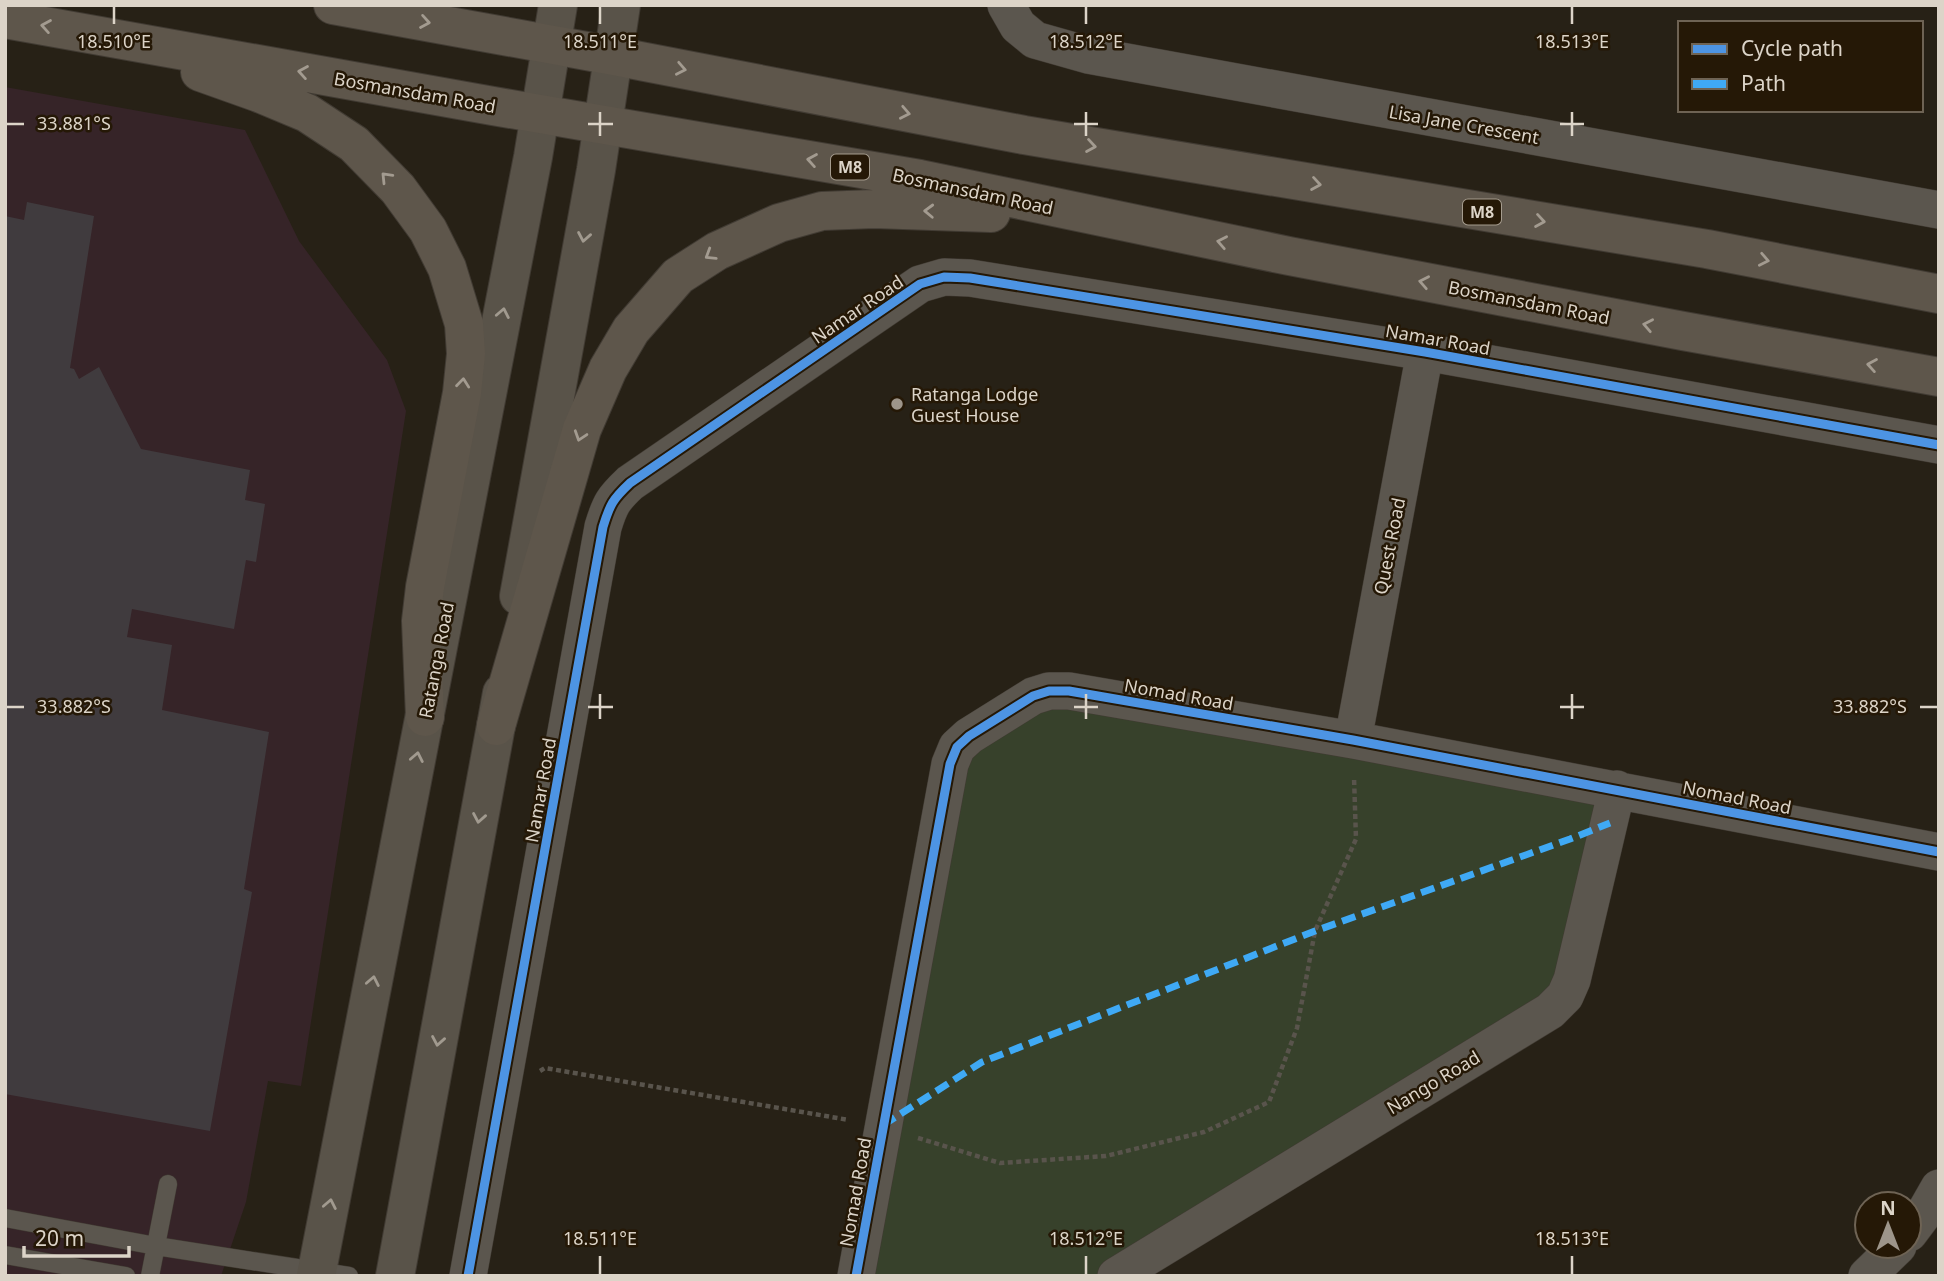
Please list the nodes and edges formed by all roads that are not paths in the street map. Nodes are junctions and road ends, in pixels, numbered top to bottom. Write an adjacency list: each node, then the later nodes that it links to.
1 (333, 5): 7 (main road, M8, one-way to 7)
2 (558, 5): 7 (main road, Ratanga Road)
3 (621, 5): 8 (main road)
4 (1006, 5): 11 (street, Lisa Jane Crescent)
5 (5, 19): 6 (main road, Bosmansdam Road / M8, one-way to 5)
6 (87, 33): 9 (main road, Bosmansdam Road / M8, one-way to 6); 17 (main road, one-way to 6)
7 (552, 44): 8 (main road, M8); 9 (main road, Ratanga Road)
8 (614, 56): 10 (main road); 13 (main road, M8, one-way to 13)
9 (540, 114): 10 (main road, Bosmansdam Road / M8); 17 (main road, Ratanga Road, one-way to 9)
10 (603, 124): 12 (main road, Bosmansdam Road / M8, one-way to 10); 18 (main road, one-way to 18)
11 (1939, 210)
12 (1095, 217): 15 (main road, Bosmansdam Road / M8, one-way to 12); 18 (main road, one-way to 18)
13 (1939, 295)
14 (1425, 352): 16 (street, Namar Road); 19 (street, Quest Road); 33 (street, Namar Road)
15 (1939, 377)
16 (1939, 445)
17 (425, 716): 29 (main road, Ratanga Road, one-way to 17)
18 (496, 726): 32 (main road, one-way to 32)
19 (1353, 740): 20 (street, Nomad Road); 34 (street, Nomad Road)
20 (1617, 789): 21 (street, Nomad Road); 35 (street, Nango Road)
21 (1939, 852)
22 (168, 1184): 26 (lane)
23 (1939, 1188): 24 (street)
24 (1923, 1214)
25 (5, 1218): 26 (lane)
26 (156, 1246): 29 (lane); 31 (lane)
27 (5, 1255): 30 (lane)
28 (1884, 1260): 36 (street)
29 (327, 1274)
30 (126, 1276)
31 (150, 1276)
32 (395, 1276)
33 (468, 1276)
34 (856, 1276)
35 (1116, 1276)
36 (1867, 1276)

